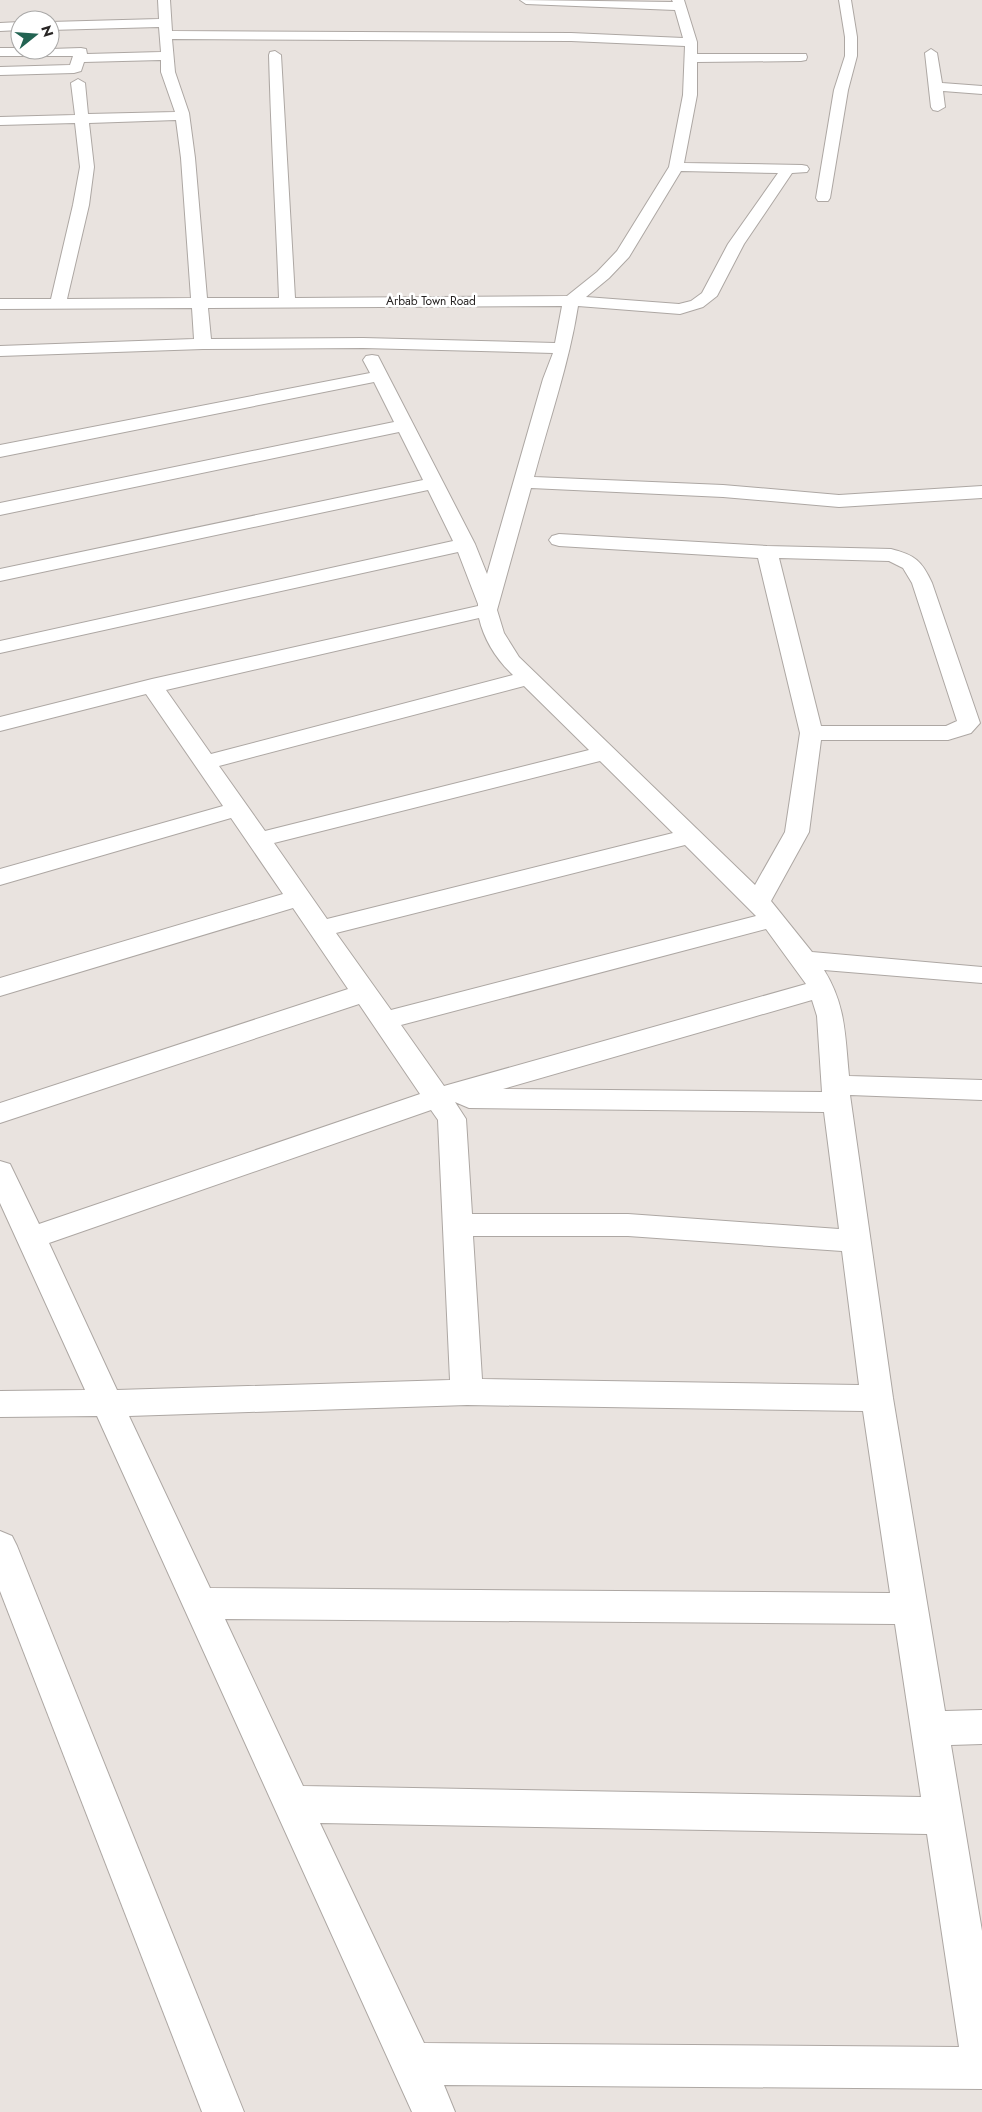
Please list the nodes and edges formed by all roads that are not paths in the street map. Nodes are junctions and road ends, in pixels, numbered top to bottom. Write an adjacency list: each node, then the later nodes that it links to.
1 (164, 0): 6 (street)
2 (526, 0): 4 (street)
3 (845, 0): 24 (street)
4 (678, 3): 7 (street)
5 (60, 26): 6 (street)
6 (166, 29): 7 (street); 11 (street)
7 (691, 50): 12 (street); 22 (street)
8 (0, 52): 13 (street)
9 (931, 53): 16 (street)
10 (275, 55): 26 (street)
11 (167, 56): 13 (street); 19 (street)
12 (801, 57)
13 (79, 58): 14 (street)
14 (0, 71)
15 (78, 83): 20 (street)
16 (936, 87): 17 (street); 18 (street)
17 (982, 90)
18 (938, 107)
19 (182, 116): 20 (street); 28 (street)
20 (82, 120): 21 (street); 30 (street)
21 (0, 121)
22 (676, 167): 23 (street); 27 (street)
23 (788, 169): 24 (street); 27 (street, Arbab Town Road)
24 (827, 171): 25 (street)
25 (823, 198)
26 (287, 301): 27 (street, Arbab Town Road); 28 (street, Arbab Town Road)
27 (571, 301): 33 (street)
28 (199, 303): 30 (street, Arbab Town Road); 32 (street)
29 (0, 304): 30 (street, Arbab Town Road)
30 (58, 304)
31 (363, 343): 32 (street); 33 (street); 35 (street)
32 (203, 344): 34 (street)
33 (563, 348): 38 (street)
34 (0, 351)
35 (379, 376): 36 (street); 37 (street)
36 (404, 425): 39 (street); 41 (street)
37 (0, 451)
38 (524, 482): 40 (street); 46 (street)
39 (434, 483): 43 (street); 45 (street)
40 (982, 492)
41 (0, 509)
42 (560, 540): 44 (street)
43 (465, 544): 46 (street); 47 (street)
44 (767, 552): 51 (street); 51 (street)
45 (0, 575)
46 (488, 607): 48 (street); 49 (street)
47 (0, 647)
48 (529, 678): 52 (street); 53 (street)
49 (152, 686): 50 (street); 53 (street)
50 (0, 724)
51 (811, 733): 59 (street)
52 (605, 753): 55 (street); 56 (street)
53 (205, 763): 54 (street)
54 (237, 809): 56 (street); 57 (street)
55 (690, 836): 59 (street); 60 (street)
56 (258, 840): 58 (street)
57 (0, 877)
58 (298, 898): 60 (street); 63 (street)
59 (764, 911): 61 (street); 66 (street)
60 (320, 929): 65 (street)
61 (804, 960): 62 (street); 64 (street)
62 (982, 975)
63 (0, 987)
64 (822, 988): 68 (street); 69 (street)
65 (364, 993): 66 (street); 70 (street)
66 (384, 1021): 69 (street)
67 (982, 1090): 68 (street)
68 (836, 1094): 69 (street); 74 (street)
69 (437, 1098): 72 (street); 73 (street)
70 (0, 1113)
71 (0, 1171): 73 (street)
72 (458, 1225): 74 (street); 75 (street)
73 (31, 1238): 77 (street)
74 (856, 1242): 76 (street)
75 (467, 1392): 76 (street); 77 (street)
76 (877, 1398): 81 (street)
77 (107, 1403): 78 (street); 80 (street)
78 (0, 1404)
79 (0, 1546): 89 (street)
80 (198, 1603): 81 (street); 84 (street)
81 (911, 1610): 83 (street)
82 (982, 1727): 83 (street)
83 (930, 1728): 85 (street)
84 (292, 1804): 85 (street); 87 (street)
85 (944, 1816): 86 (street)
86 (982, 2058)
87 (412, 2064): 88 (street); 90 (street)
88 (982, 2068)
89 (223, 2112)
90 (434, 2112)

